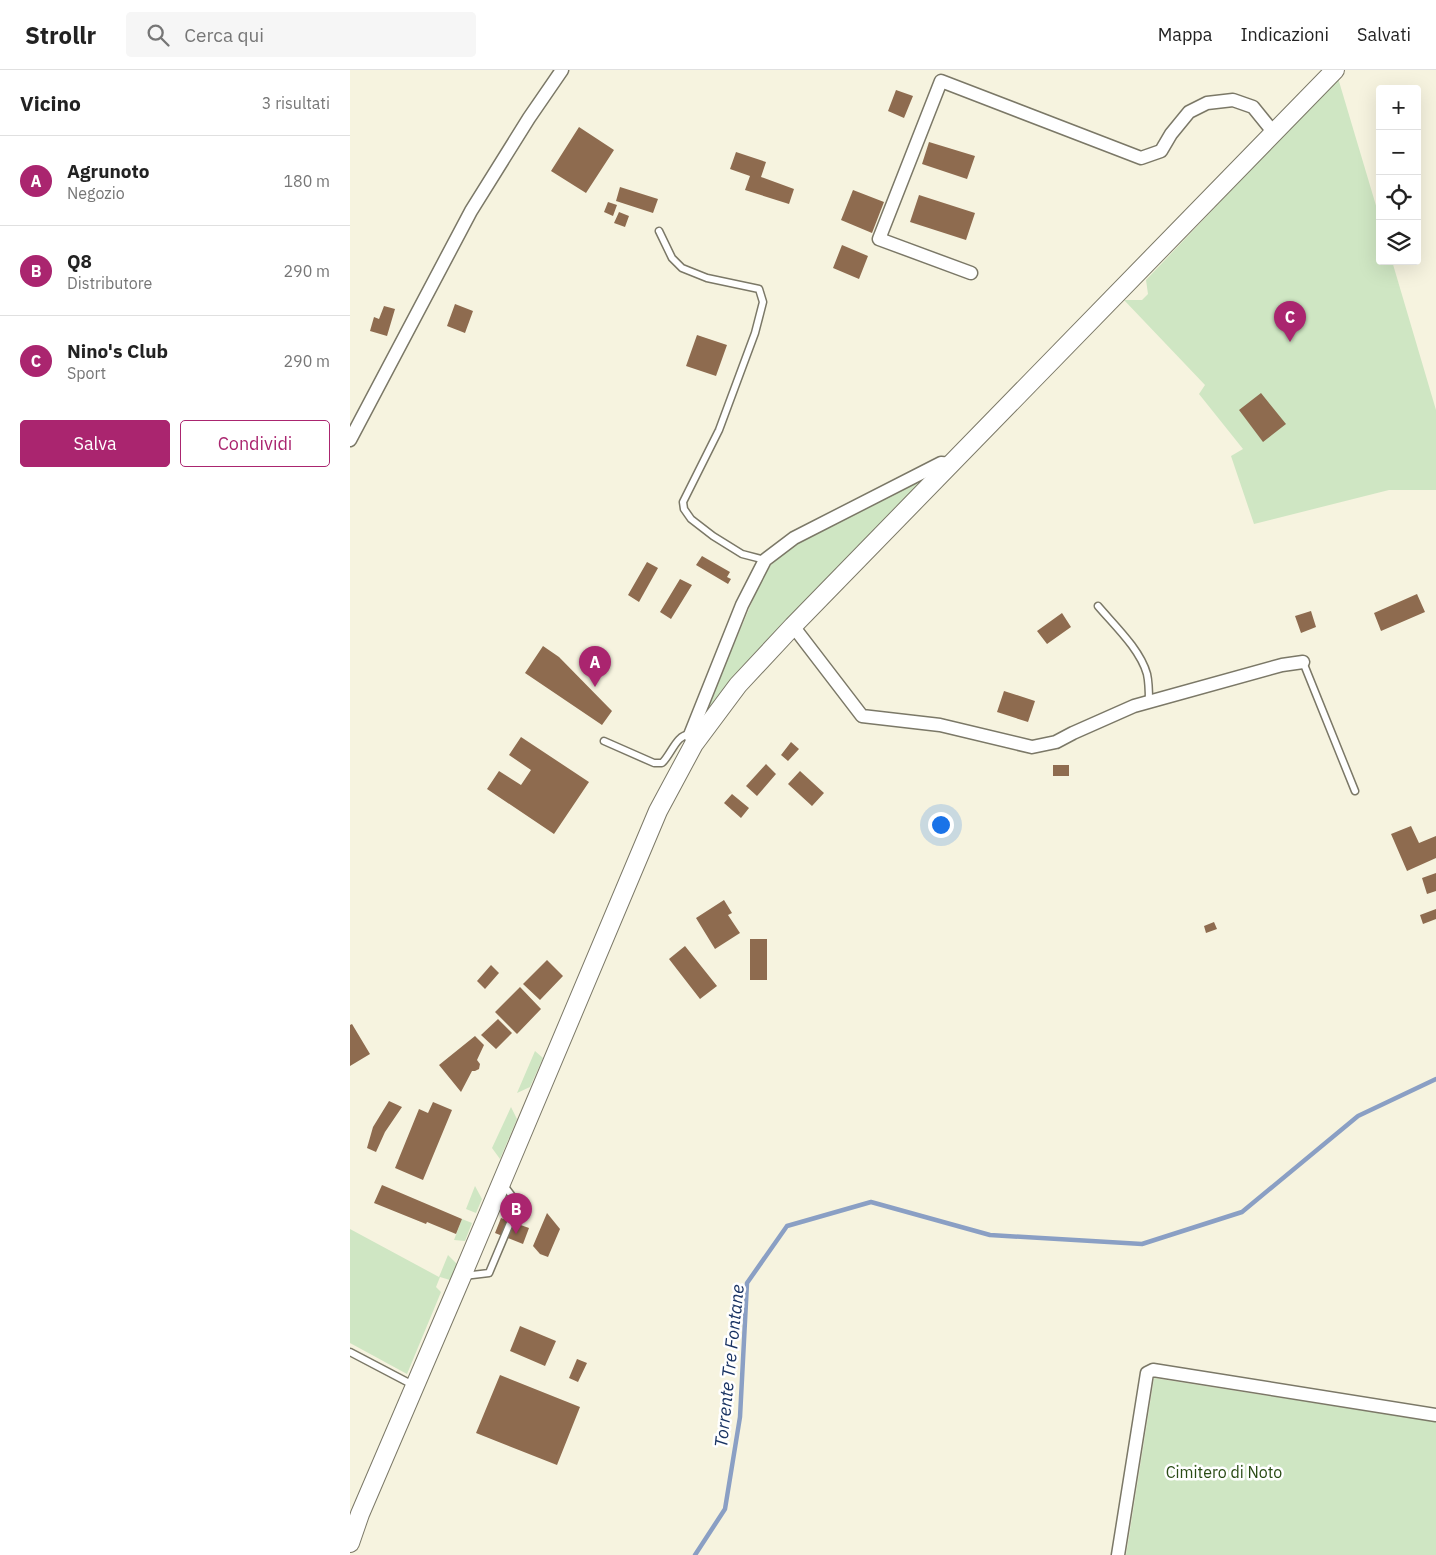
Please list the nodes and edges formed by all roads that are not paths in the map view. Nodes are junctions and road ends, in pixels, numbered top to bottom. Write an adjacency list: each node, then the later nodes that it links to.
1 (562, 70): 6 (street)
2 (1335, 70): 3 (main road)
3 (1274, 133): 5 (street); 7 (main road)
4 (659, 231): 8 (lane)
5 (971, 273)
6 (350, 440)
7 (952, 464): 8 (street); 10 (main road)
8 (765, 560): 13 (street)
9 (1098, 606): 12 (lane)
10 (793, 626): 12 (street); 13 (main road)
11 (1304, 662): 12 (street); 15 (lane)
12 (1149, 702)
13 (692, 740): 14 (lane); 16 (main road)
14 (604, 741)
15 (1355, 791)
16 (501, 1182): 17 (main road); 17 (lane)
17 (462, 1276): 19 (main road)
18 (350, 1352): 19 (lane)
19 (414, 1386): 21 (main road)
20 (1436, 1415): 22 (street)
21 (350, 1543)
22 (1118, 1555)

